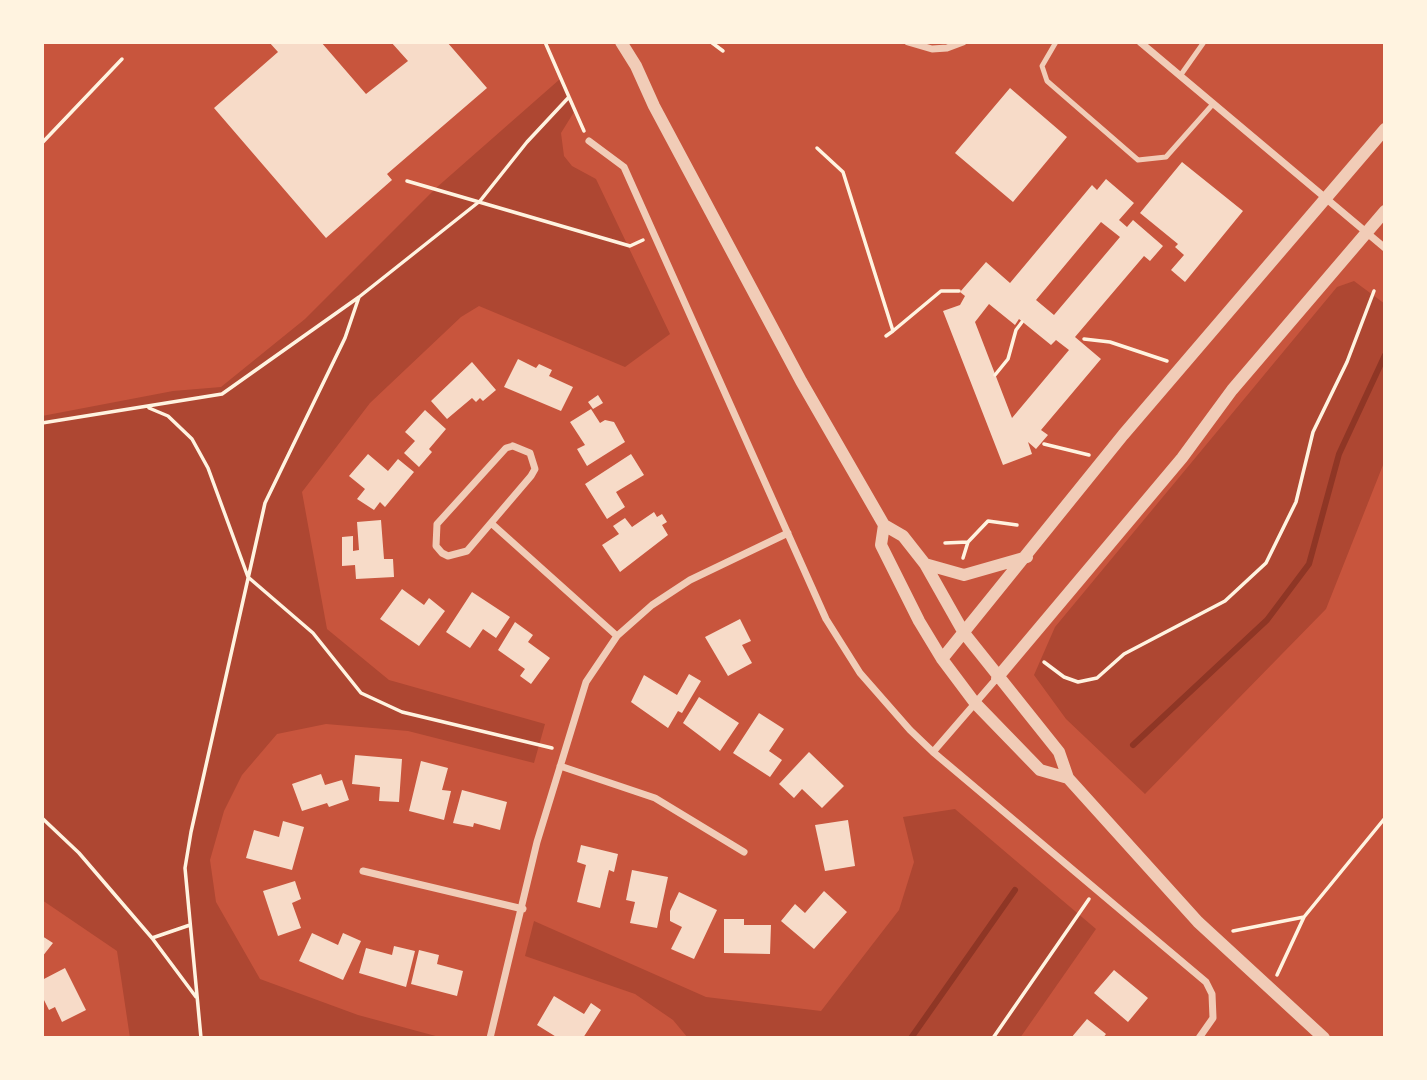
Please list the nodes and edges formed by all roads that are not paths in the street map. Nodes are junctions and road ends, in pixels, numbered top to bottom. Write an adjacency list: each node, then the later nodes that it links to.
1 (621, 42): 8 (street)
2 (634, 42): 8 (street)
3 (908, 42): 4 (street)
4 (963, 42)
5 (1056, 42): 10 (lane)
6 (1140, 42): 9 (street)
7 (1204, 42): 9 (lane)
8 (636, 65): 18 (street)
9 (1180, 76): 10 (street)
10 (1213, 104): 13 (street)
11 (1385, 129): 13 (street)
12 (589, 141): 19 (street)
13 (1327, 198): 15 (street); 20 (street)
14 (1385, 211): 15 (street)
15 (1367, 232): 16 (street); 25 (street)
16 (1385, 248)
17 (491, 523): 17 (street); 23 (street)
18 (884, 525): 21 (street); 24 (street)
19 (788, 533): 23 (street); 27 (street)
20 (1027, 557): 21 (street); 22 (street)
21 (925, 564): 22 (street)
22 (964, 633): 24 (street); 25 (street)
23 (617, 636): 28 (street)
24 (942, 659): 26 (street)
25 (997, 678): 26 (street); 29 (street)
26 (975, 703): 27 (street); 29 (street)
27 (933, 752): 34 (street)
28 (560, 766): 30 (street); 32 (street)
29 (1068, 778): 35 (street)
30 (744, 852)
31 (363, 871): 32 (street)
32 (523, 909): 33 (street)
33 (489, 1038)
34 (1199, 1038)
35 (1324, 1038)

